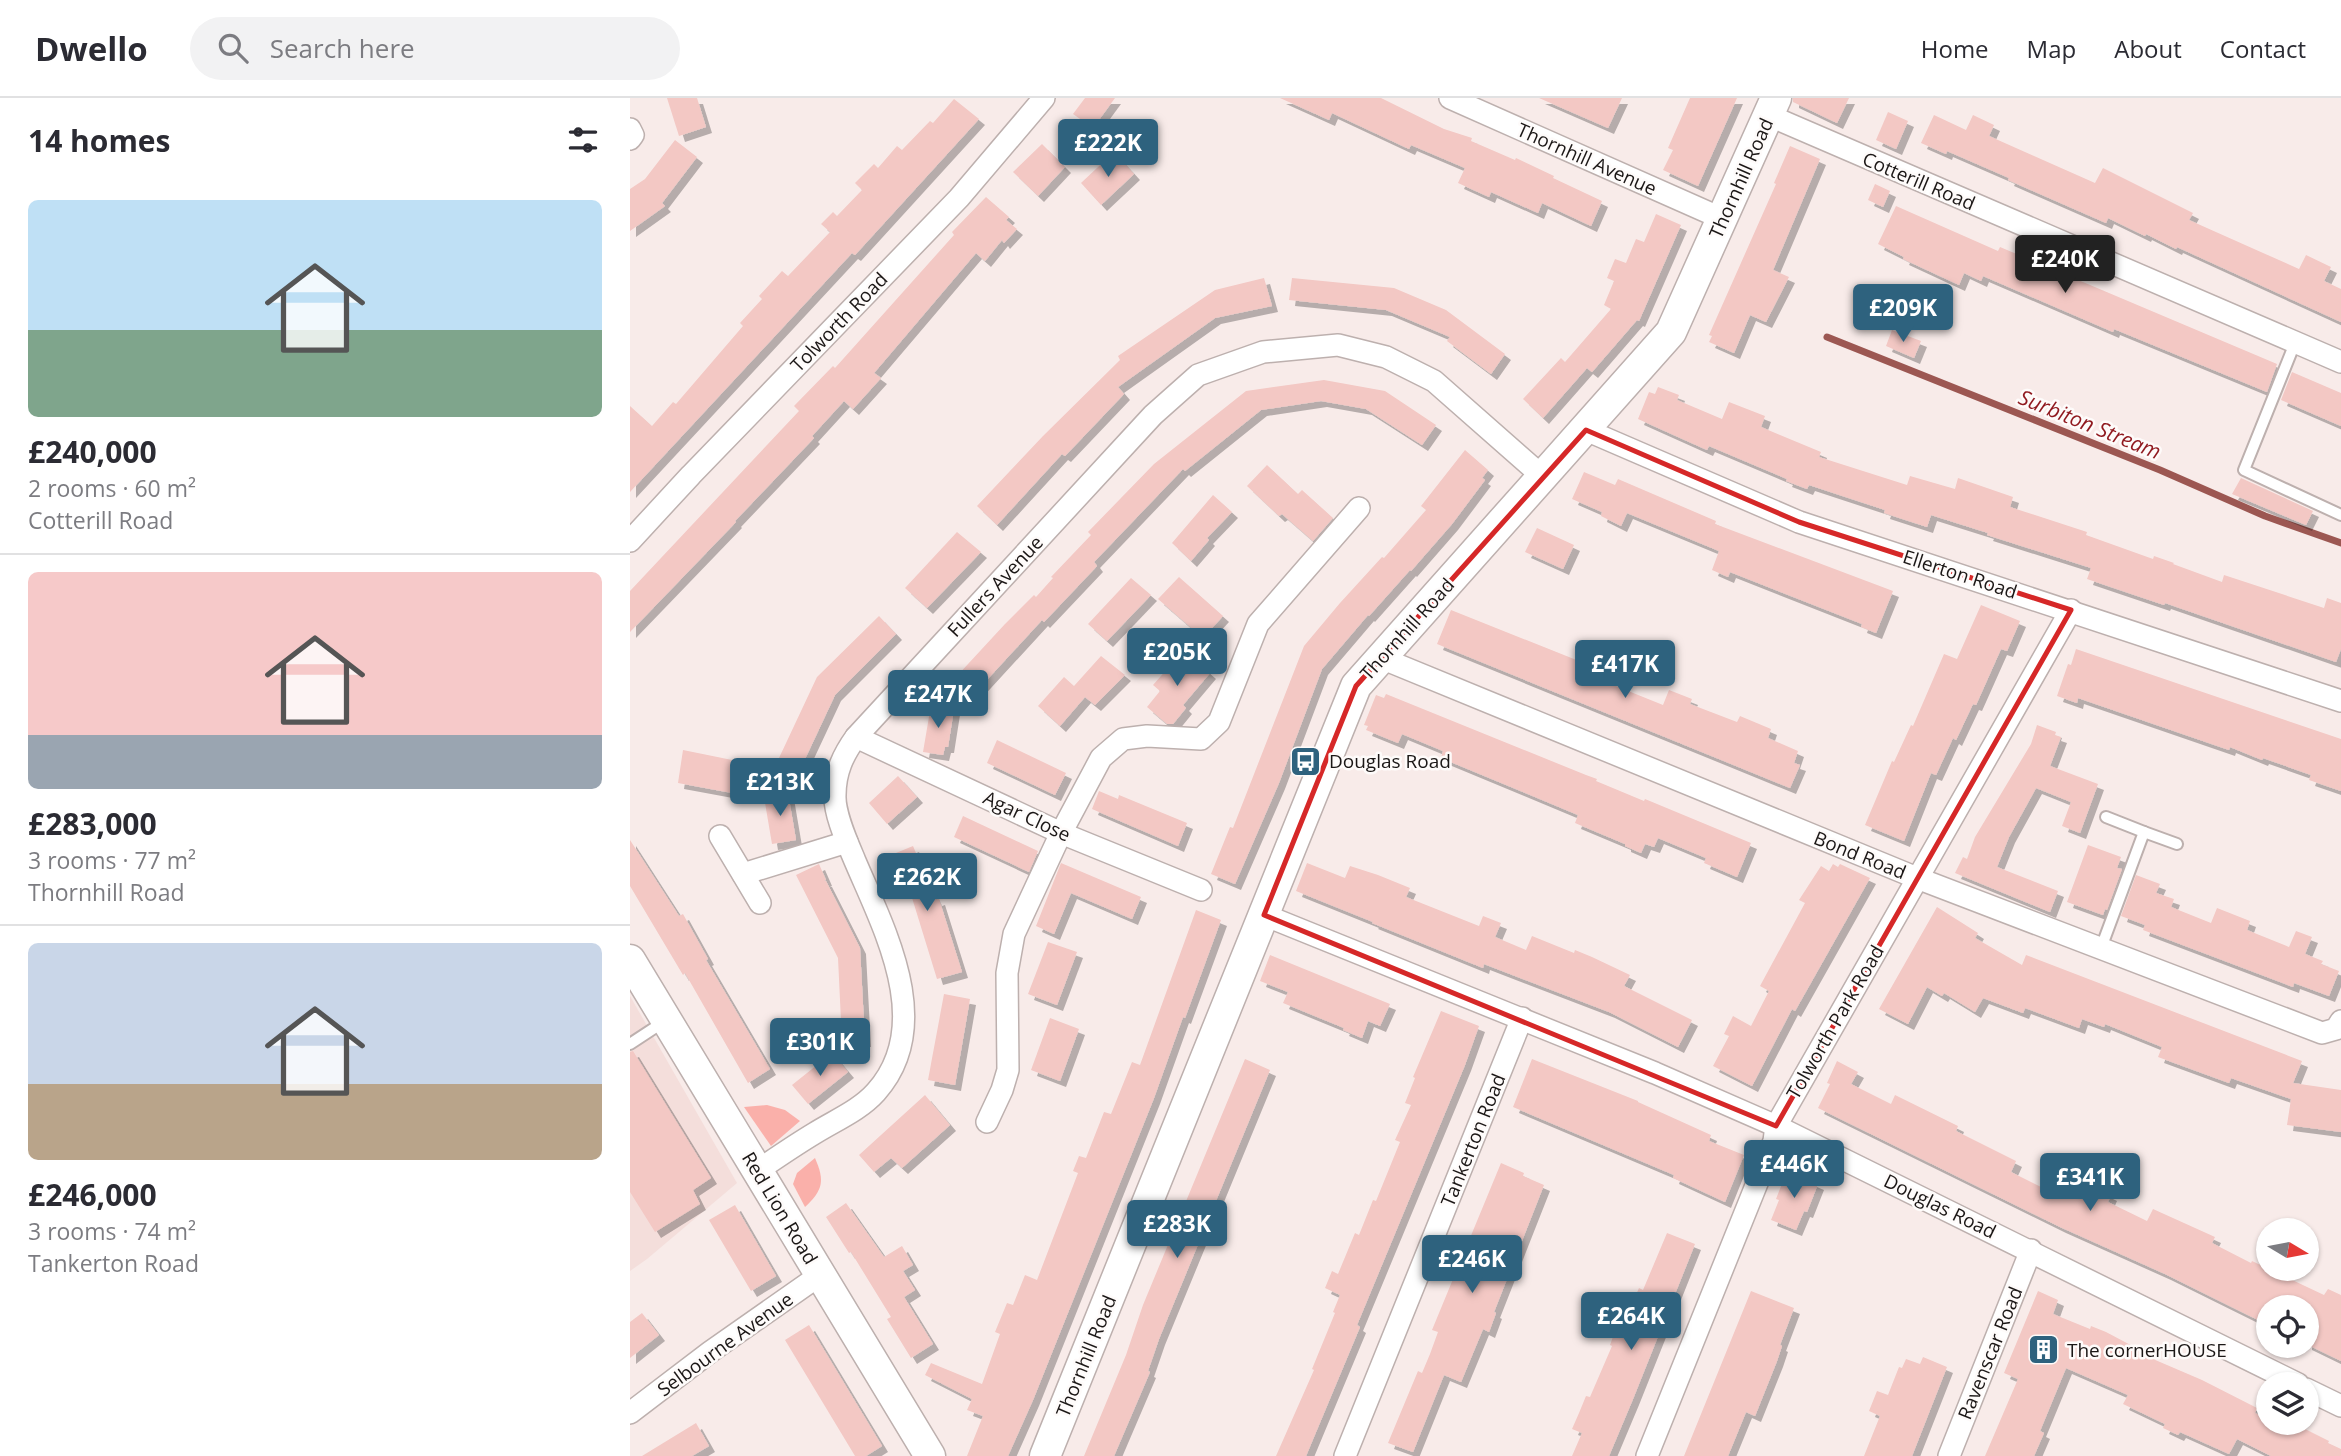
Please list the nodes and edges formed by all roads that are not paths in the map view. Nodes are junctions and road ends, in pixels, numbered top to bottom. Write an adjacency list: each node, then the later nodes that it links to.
1 (1044, 98): 13 (street, Tolworth Road)
2 (1457, 99): 6 (street, Thornhill Avenue)
3 (1772, 107): 6 (street, Thornhill Road); 7 (street, Cotterill Road)
4 (630, 129): 5 (street)
5 (630, 139)
6 (1723, 219): 9 (street, Thornhill Road)
7 (2295, 343): 8 (street, Cotterill Road); 12 (lane)
8 (2341, 362)
9 (1586, 430): 10 (street, Thornhill Road); 14 (street, Ellerton Road)
10 (1543, 477): 15 (street, Thornhill Road); 17 (street, Fullers Avenue)
11 (1359, 508): 20 (street)
12 (2341, 515)
13 (630, 541)
14 (2071, 610): 16 (street, Ellerton Road); 25 (street, Tolworth Park Road)
15 (1381, 658): 25 (street, Bond Road); 28 (street, Thornhill Road)
16 (2341, 701)
17 (856, 737): 20 (street, Agar Close); 22 (street, Fullers Avenue)
18 (2106, 817): 19 (lane)
19 (2144, 832): 23 (lane); 29 (lane)
20 (1060, 833): 26 (street, Agar Close); 35 (street)
21 (720, 836): 24 (street)
22 (847, 842): 24 (street); 37 (street, Fullers Avenue)
23 (2177, 844)
24 (743, 874): 27 (street)
25 (1917, 878): 29 (street, Bond Road); 36 (street, Tolworth Park Road)
26 (1201, 890)
27 (760, 903)
28 (1264, 915): 31 (street, Douglas Road); 45 (street, Thornhill Road)
29 (2101, 948): 33 (street, Bond Road)
30 (630, 960): 32 (street, Red Lion Road)
31 (1522, 1018): 36 (street, Douglas Road); 46 (street, Tankerton Road)
32 (665, 1021): 34 (lane); 37 (street, Red Lion Road)
33 (2341, 1021)
34 (630, 1044)
35 (988, 1122)
36 (1776, 1126): 38 (street, Douglas Road); 47 (street, Tolworth Park Road)
37 (757, 1171): 39 (street, Red Lion Road)
38 (2031, 1250): 40 (street, Douglas Road); 48 (street, Ravenscar Road)
39 (820, 1275): 43 (street, Selbourne Avenue); 44 (street, Red Lion Road)
40 (2274, 1372)
41 (2319, 1395): 42 (street)
42 (2341, 1406)
43 (630, 1413)
44 (920, 1452)
45 (1045, 1456)
46 (1345, 1456)
47 (1647, 1456)
48 (1949, 1456)

